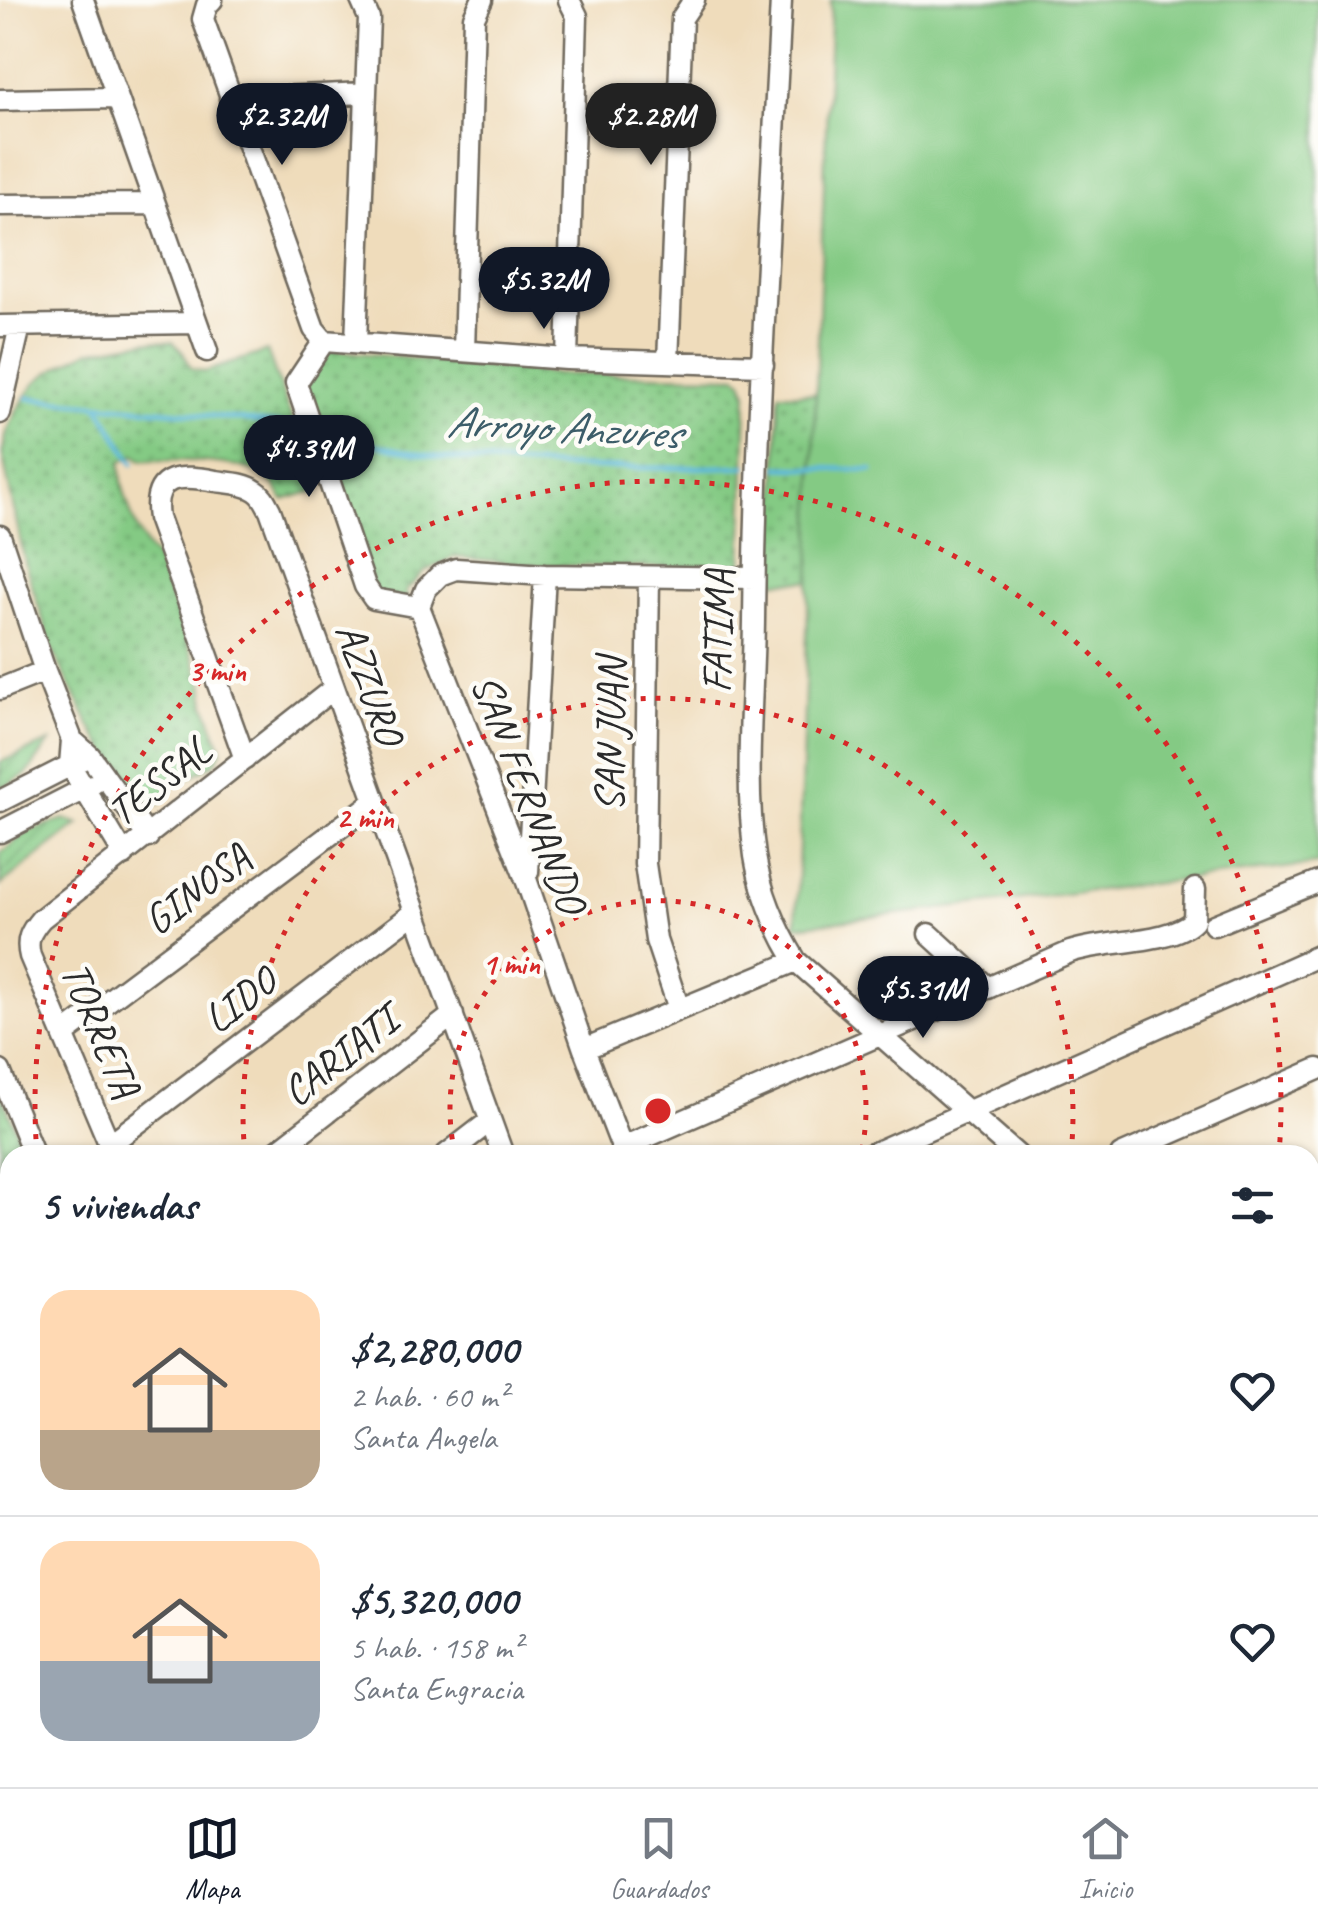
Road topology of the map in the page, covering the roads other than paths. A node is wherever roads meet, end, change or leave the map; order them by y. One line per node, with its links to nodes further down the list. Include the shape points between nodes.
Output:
1 (83, 0): 9 (street)
2 (212, 0): 10 (street, via 204,19)
3 (361, 0): 8 (street, via 369,18)
4 (482, 0): 19 (street, via 474,17)
5 (569, 0): 20 (street, via 578,16)
6 (694, 0): 21 (street, via 682,18)
7 (782, 0): 22 (street, FATIMA)
8 (365, 93): 10 (street); 17 (street)
9 (118, 98): 11 (street); 12 (street)
10 (230, 99): 16 (street)
11 (0, 100)
12 (154, 204): 13 (street); 14 (street)
13 (0, 205)
14 (197, 323): 15 (street); 18 (street)
15 (10, 326): 23 (street)
16 (324, 341): 17 (street); 28 (street, via 296,382 365,586 374,599)
17 (356, 342): 19 (street)
18 (207, 350)
19 (464, 351): 20 (street)
20 (567, 360): 21 (street)
21 (668, 362): 22 (street)
22 (763, 365): 27 (street, FATIMA)
23 (0, 413)
24 (0, 536): 29 (street)
25 (545, 575): 26 (street); 28 (street, via 456,569 426,588); 41 (street)
26 (648, 577): 27 (street); 51 (street, SAN JUAN, via 644,864 656,940)
27 (754, 578): 49 (street, FATIMA, via 756,857 766,900)
28 (419, 607): 41 (street, SAN FERNANDO)
29 (45, 671): 31 (street); 33 (street)
30 (333, 689): 32 (street, TESSAL); 32 (street, AZZURO, via 264,499 244,486 184,475 170,480 160,490 158,518); 37 (street, AZZURO)
31 (0, 690)
32 (245, 759): 39 (street, TESSAL)
33 (80, 760): 34 (street); 35 (street); 36 (street)
34 (105, 778): 35 (street); 39 (street)
35 (84, 790): 38 (street); 40 (street)
36 (0, 801)
37 (374, 802): 44 (street, AZZURO); 53 (street, GINOSA)
38 (2, 824)
39 (148, 837): 40 (street, TESSAL)
40 (124, 855): 46 (street, TESSAL)
41 (528, 882): 55 (street, SAN FERNANDO)
42 (1318, 882): 45 (street)
43 (1195, 890): 50 (street, via 1194,920 1177,932 1082,948)
44 (414, 912): 52 (street, AZZURO); 62 (street, LIDO)
45 (1214, 925)
46 (30, 930): 53 (street, TORRETA, via 30,956)
47 (929, 934): 50 (street)
48 (1318, 956): 58 (street)
49 (796, 961): 51 (street); 54 (street, FATIMA)
50 (988, 988): 54 (street)
51 (680, 1010): 55 (street)
52 (452, 1015): 59 (street, AZZURO); 63 (street, CARIATI)
53 (64, 1034): 61 (street, TORRETA)
54 (880, 1037): 58 (street, FATIMA); 67 (street)
55 (584, 1049): 66 (street, SAN FERNANDO)
56 (1318, 1069): 70 (street)
57 (0, 1071): 60 (street)
58 (971, 1112): 68 (street); 69 (street, FATIMA)
59 (490, 1121): 64 (street); 65 (street, AZZURO)
60 (30, 1145)
61 (110, 1145)
62 (118, 1145)
63 (285, 1145)
64 (459, 1145)
65 (499, 1145)
66 (620, 1145)
67 (639, 1145)
68 (893, 1145)
69 (1006, 1145)
70 (1144, 1145)

